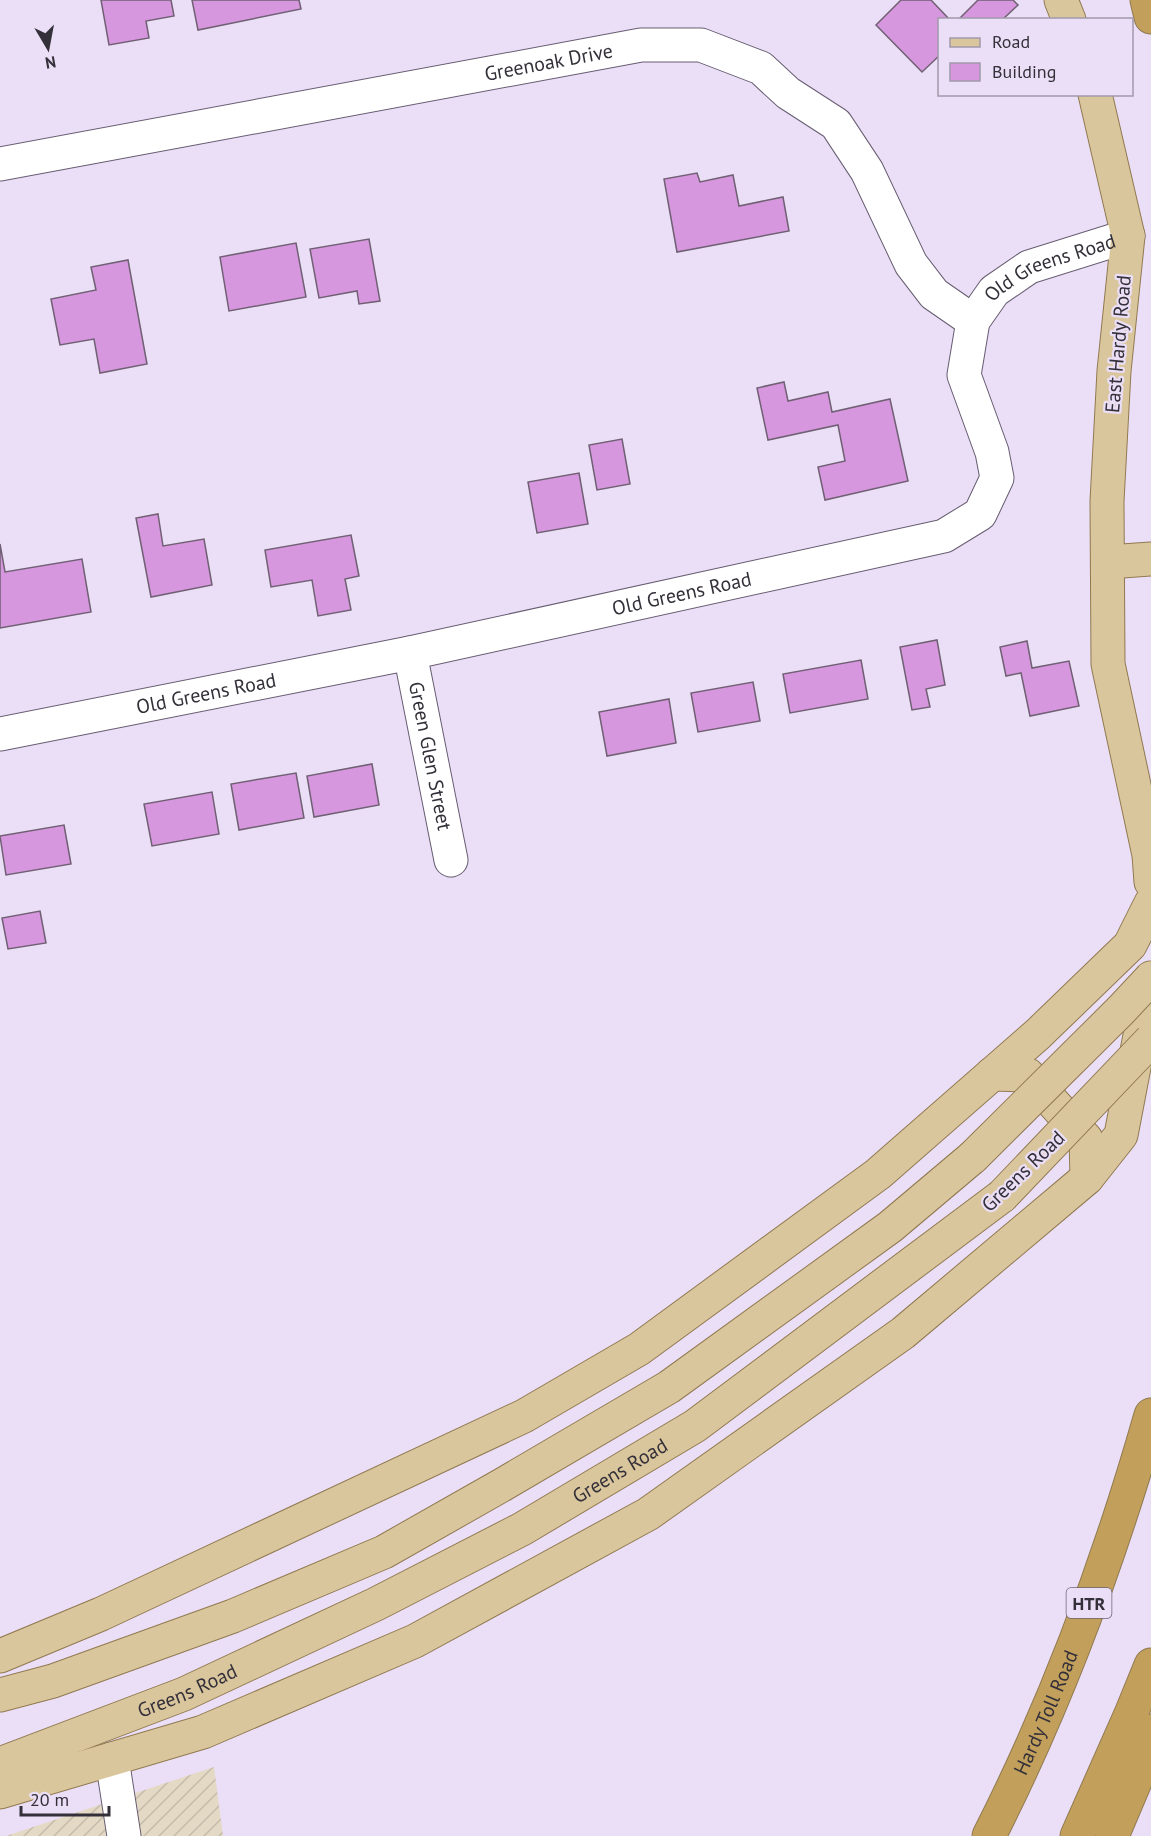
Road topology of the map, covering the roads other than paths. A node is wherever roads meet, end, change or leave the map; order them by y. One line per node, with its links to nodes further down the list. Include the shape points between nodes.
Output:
1 (1060, 0): 4 (main road)
2 (1146, 0): 3 (highway)
3 (1151, 17)
4 (1068, 18)
5 (1095, 96): 7 (main road, East Hardy Road)
6 (0, 164): 8 (street, Greenoak Drive, via 641,45 701,45 761,68 788,93 836,124 867,171 911,264 934,294)
7 (1128, 236): 8 (street, Old Greens Road, via 1029,267 994,291); 10 (main road, East Hardy Road, via 1114,371)
8 (973, 321): 11 (street, Old Greens Road, via 964,375 992,452 997,478 980,514 944,536)
9 (1151, 559): 10 (main road)
10 (1108, 562): 14 (main road, East Hardy Road, via 1108,664 1149,855)
11 (410, 653): 12 (street, Old Greens Road); 13 (street, Green Glen Street)
12 (0, 734)
13 (451, 860)
14 (1151, 882)
15 (1151, 903): 18 (main road, via 1130,945)
16 (1151, 978): 19 (main road, via 1121,1135); 23 (main road, bridge, via 973,1157 890,1227 669,1387 384,1552 222,1620 53,1682)
17 (1151, 1040): 26 (main road, Greens Road, bridge, via 1002,1196 695,1426 522,1529 376,1604 184,1694)
18 (992, 1074): 19 (main road, via 1028,1075 1086,1139); 21 (main road, via 878,1174 639,1349 514,1421 123,1604)
19 (1087, 1178): 25 (main road, via 903,1333 648,1514 415,1641 203,1732)
20 (1151, 1415): 27 (highway, Hardy Toll Road / HTR, via 1076,1637)
21 (0, 1656)
22 (1151, 1665): 32 (highway)
23 (0, 1695)
24 (1151, 1731): 33 (highway)
25 (111, 1759): 28 (main road); 29 (street)
26 (0, 1764)
27 (1014, 1786): 30 (highway); 31 (highway, Hardy Toll Road / HTR)
28 (0, 1792)
29 (124, 1836)
30 (979, 1836)
31 (989, 1836)
32 (1077, 1836)
33 (1112, 1836)

